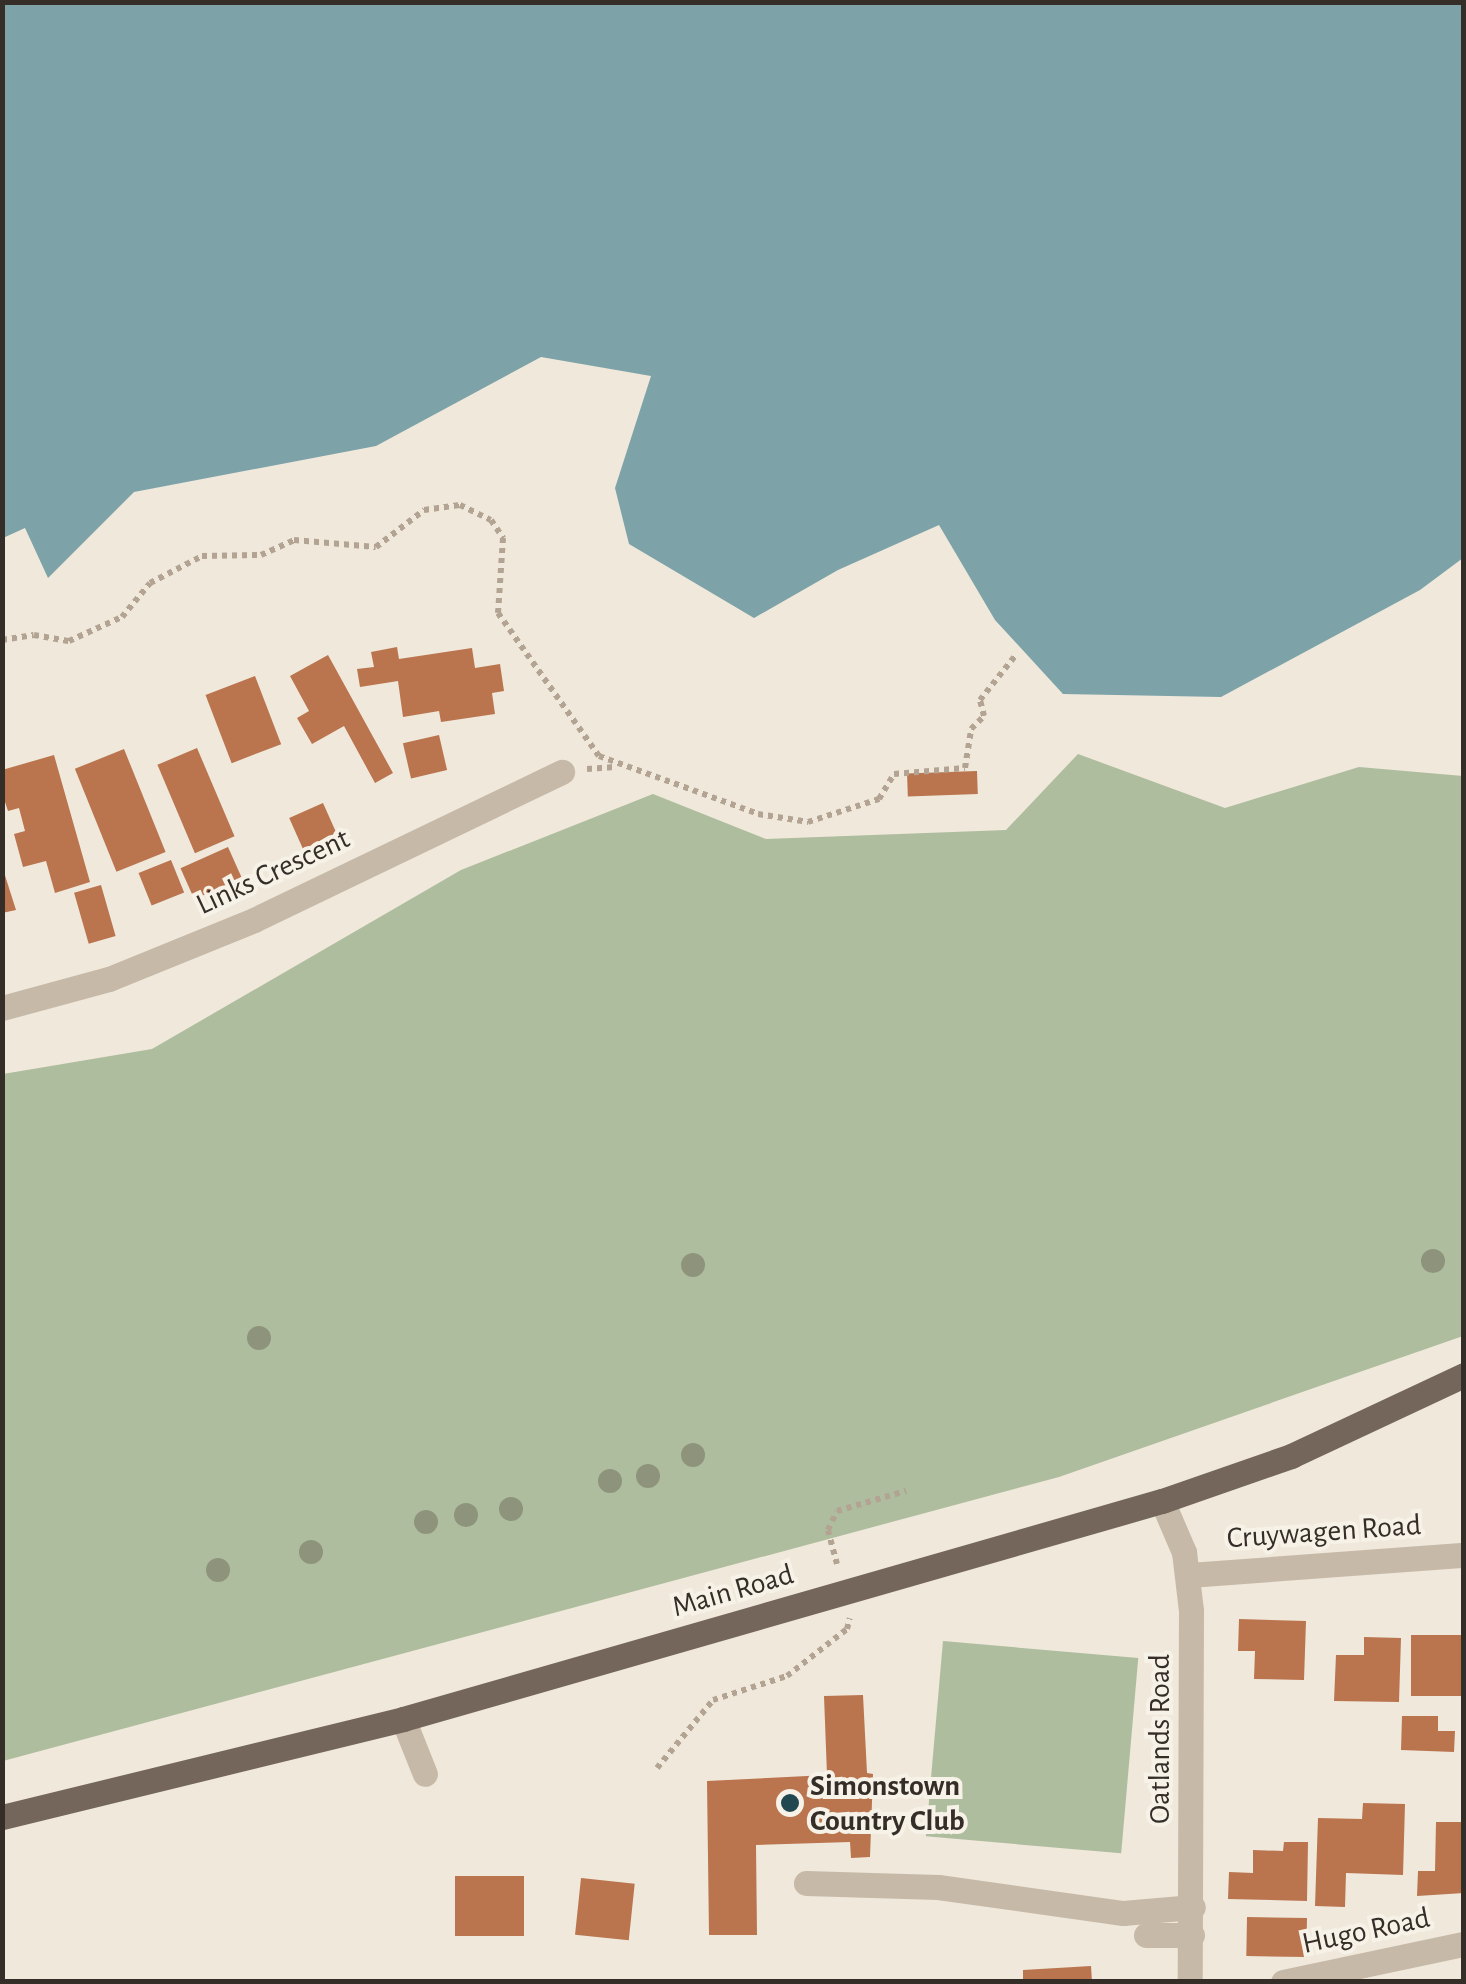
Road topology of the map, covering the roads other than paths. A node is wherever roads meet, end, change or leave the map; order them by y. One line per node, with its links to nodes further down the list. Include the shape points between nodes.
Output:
1 (562, 772): 2 (street, Links Crescent, via 254,920 108,979)
2 (2, 1008)
3 (1464, 1375): 4 (main road, Main Road, via 1275,1463)
4 (1162, 1501): 6 (street, Oatlands Road); 7 (main road, Main Road)
5 (1464, 1555): 6 (street, Cruywagen Road)
6 (1189, 1575): 11 (street, Oatlands Road)
7 (403, 1719): 8 (street); 9 (main road, Main Road)
8 (424, 1774)
9 (2, 1817)
10 (806, 1883): 11 (street, via 938,1887 1123,1913)
11 (1194, 1907): 13 (street, Oatlands Road)
12 (1146, 1934): 13 (street)
13 (1192, 1935): 15 (street, Oatlands Road)
14 (1464, 1944): 16 (street, Hugo Road)
15 (1190, 1982)
16 (1283, 1982)

